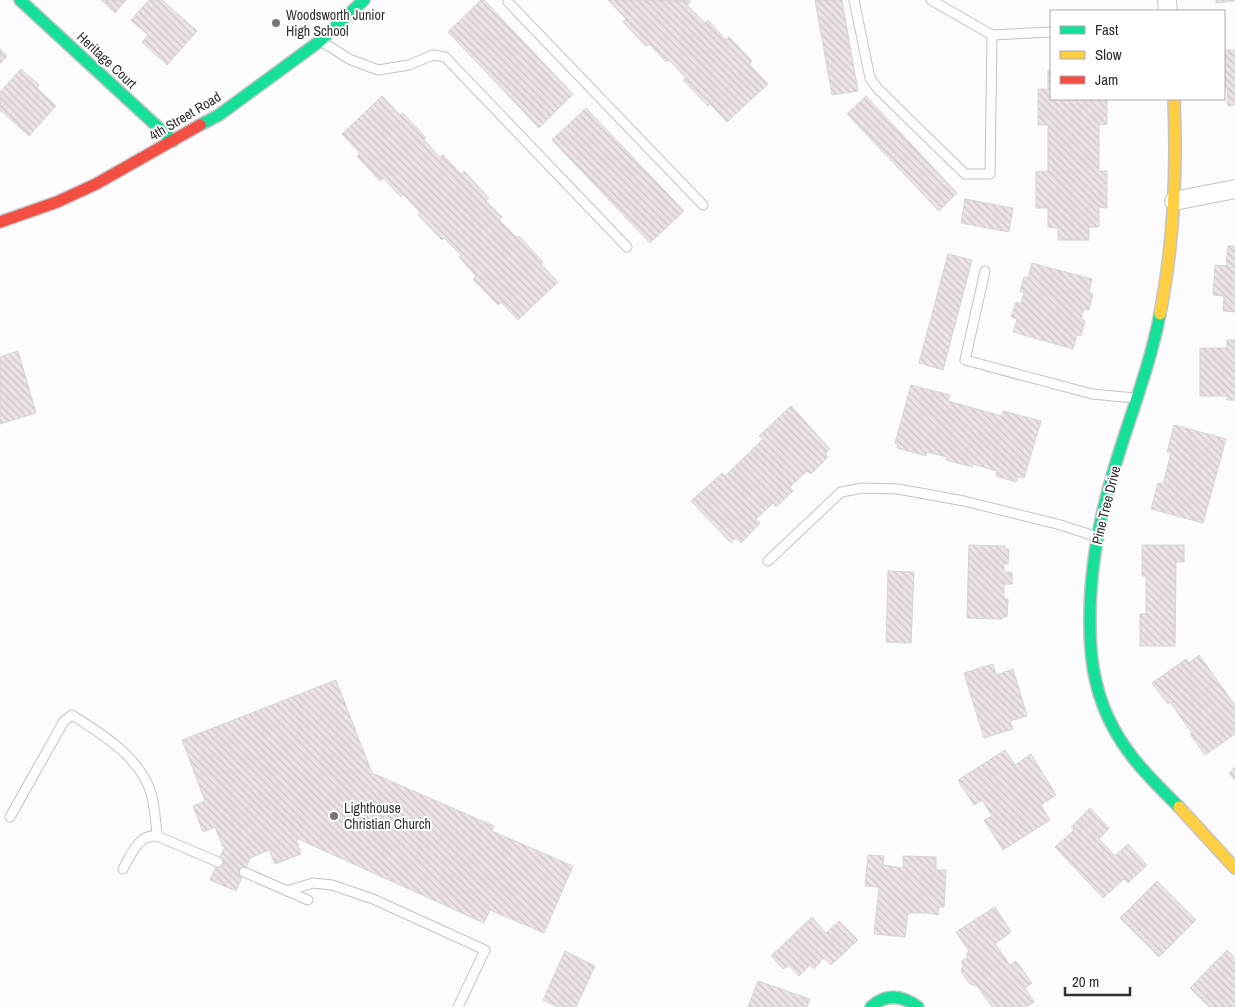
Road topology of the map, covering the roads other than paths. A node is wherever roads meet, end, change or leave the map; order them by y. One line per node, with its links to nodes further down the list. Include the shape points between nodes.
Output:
1 (20, 0): 10 (street, Heritage Court)
2 (364, 0): 8 (street, 4th Street Road)
3 (508, 0): 13 (lane)
4 (854, 0): 7 (lane, via 870,78 965,174 990,174)
5 (931, 0): 7 (lane)
6 (1050, 32): 7 (lane)
7 (992, 35)
8 (320, 41): 10 (street, 4th Street Road, via 219,115); 15 (lane, via 349,59 378,70 409,65 433,56 445,57)
9 (1174, 100): 12 (street, Pine Tree Drive)
10 (173, 141): 14 (street, 4th Street Road, via 96,184)
11 (1235, 189): 12 (street)
12 (1174, 201): 17 (street, Pine Tree Drive, via 1162,301)
13 (702, 205)
14 (0, 222)
15 (627, 247)
16 (985, 271): 17 (lane, via 965,360 1092,394)
17 (1138, 398): 18 (street, Pine Tree Drive, via 1109,486)
18 (1098, 537): 19 (lane, via 964,501 898,489 863,488 842,492); 23 (street, Pine Tree Drive, via 1091,582 1090,638 1096,682 1106,714 1118,738 1138,764)
19 (768, 561)
20 (10, 817): 21 (lane, via 64,721 72,715 107,739 138,768 151,794)
21 (157, 836): 22 (lane); 24 (lane, via 146,837 139,842)
22 (218, 862)
23 (1235, 868)
24 (123, 869)
25 (244, 872): 26 (lane)
26 (287, 891): 27 (lane); 28 (lane, via 313,883 332,885 373,899 485,950)
27 (308, 900)
28 (458, 1007)
29 (871, 1007): 30 (street, via 886,997 898,996)
30 (918, 1007)

